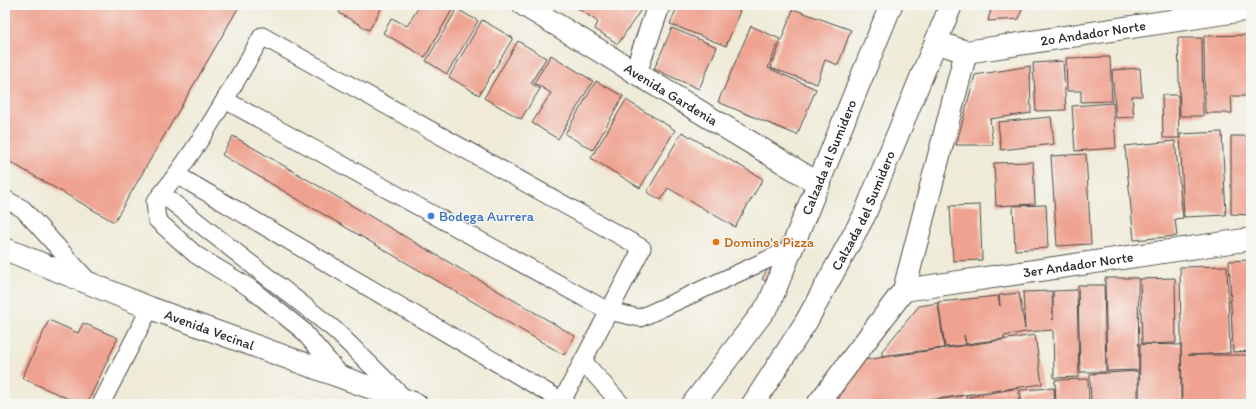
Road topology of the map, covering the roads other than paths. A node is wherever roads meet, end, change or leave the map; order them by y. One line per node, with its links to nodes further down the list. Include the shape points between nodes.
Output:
1 (524, 5): 8 (street, Avenida Gardenia)
2 (659, 5): 8 (street)
3 (891, 5): 11 (street, Calzada al Sumidero)
4 (951, 5): 6 (street, Calzada del Sumidero)
5 (1251, 8): 7 (street, 2o Andador Norte)
6 (936, 42): 7 (street, 2o Andador Norte); 27 (street, Calzada del Sumidero, via 864,216 806,322)
7 (966, 52): 18 (street)
8 (636, 71): 11 (street, Avenida Gardenia)
9 (225, 100): 10 (lane); 20 (lane); 20 (lane, via 262,36 642,248)
10 (177, 175): 12 (lane); 21 (lane, via 562,401)
11 (818, 184): 15 (street, Calzada al Sumidero)
12 (162, 194): 22 (lane, via 155,202 157,220 196,255 250,288 302,330); 23 (lane, via 334,330)
13 (5, 199): 17 (lane, via 23,209)
14 (1251, 239): 18 (street, 3er Andador Norte)
15 (793, 248): 20 (lane, via 640,318); 26 (street, Calzada al Sumidero, via 769,304)
16 (5, 249): 17 (street, Avenida Vecinal)
17 (90, 282): 19 (street, Avenida Vecinal)
18 (904, 290): 28 (street)
19 (150, 308): 22 (street, Avenida Vecinal); 24 (lane)
20 (608, 311): 21 (lane)
21 (583, 361): 25 (lane)
22 (344, 379): 23 (street, Avenida Vecinal)
23 (410, 401)
24 (101, 404)
25 (621, 404)
26 (693, 404)
27 (753, 404)
28 (818, 404)

